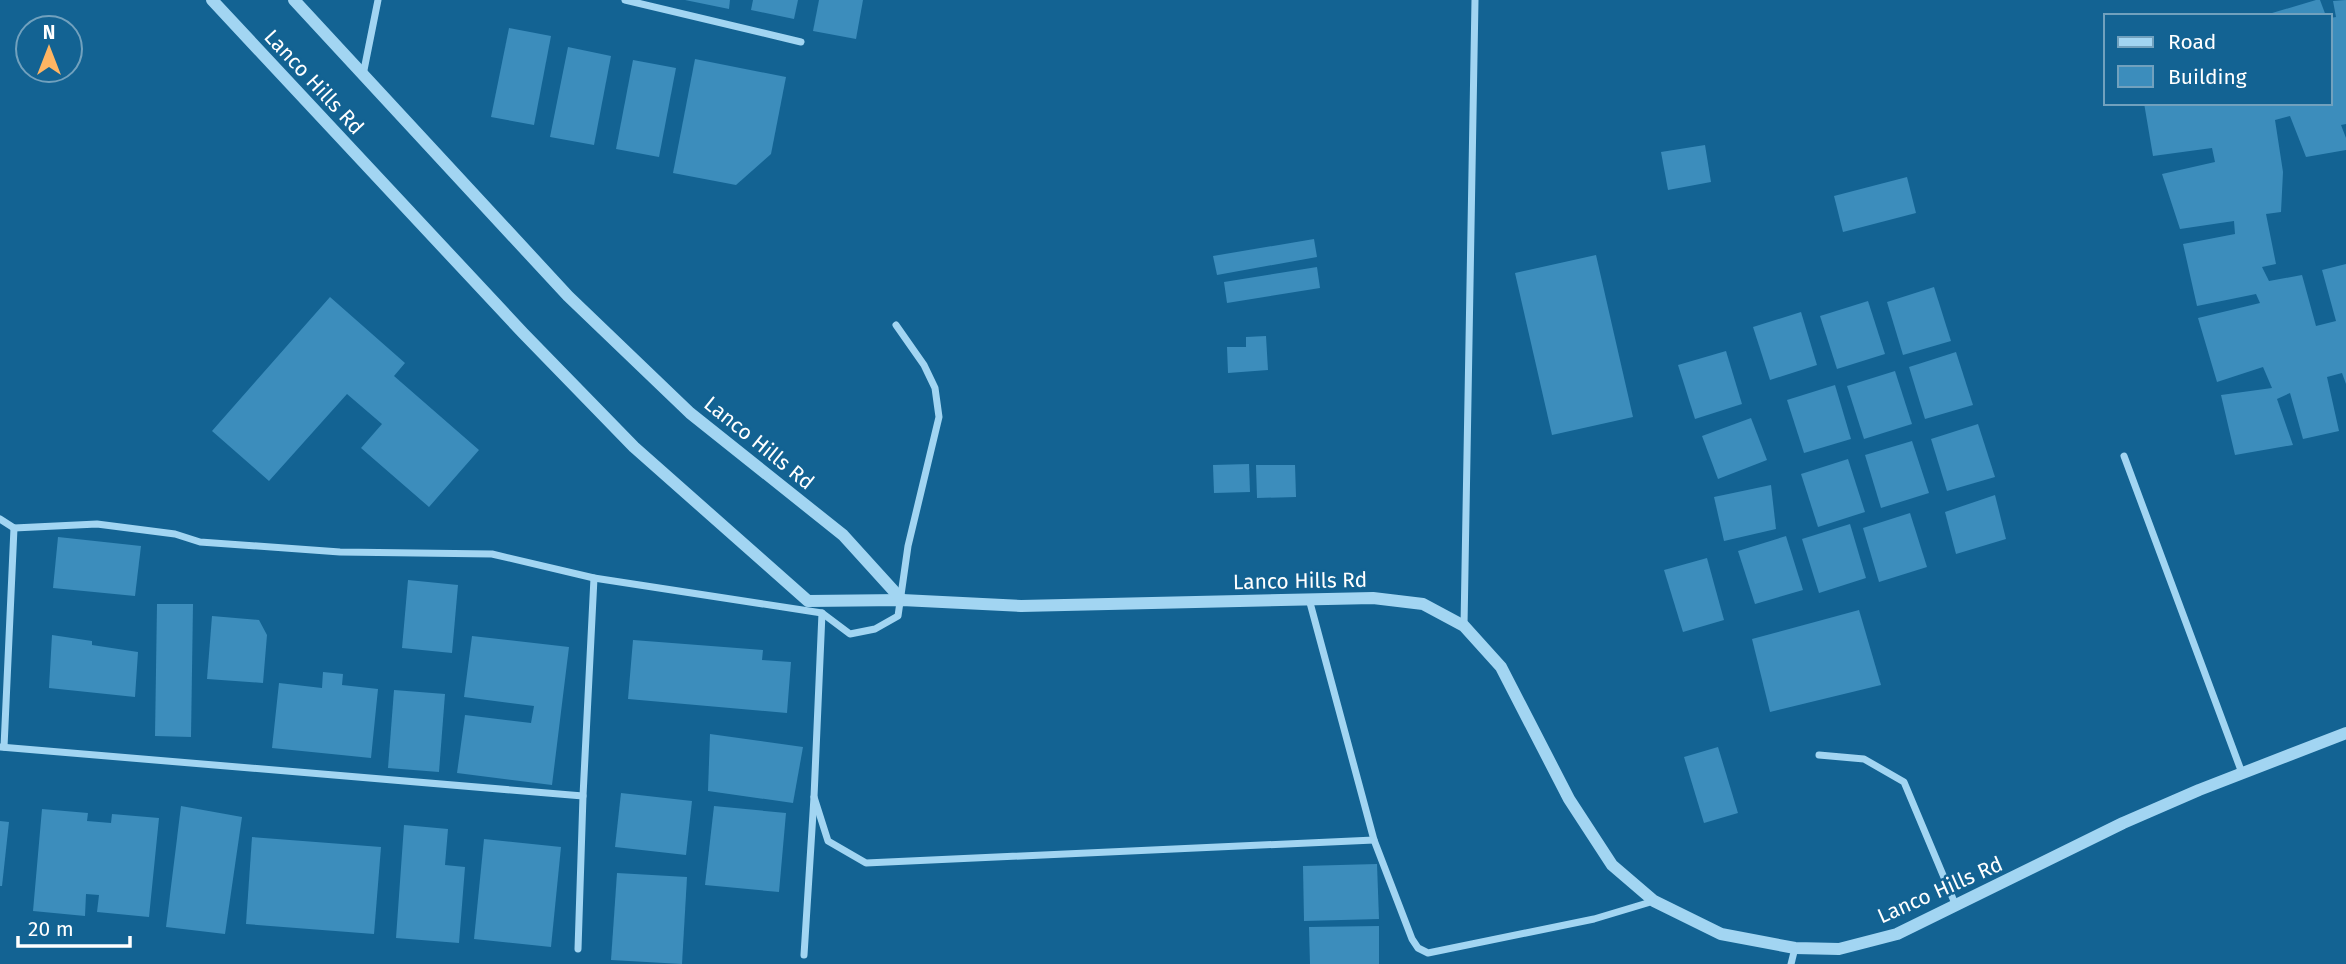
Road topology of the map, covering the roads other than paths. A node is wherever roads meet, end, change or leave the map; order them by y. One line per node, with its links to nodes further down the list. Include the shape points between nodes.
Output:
1 (212, 0): 14 (street, Lanco Hills Rd, via 634,447 808,601)
2 (294, 0): 7 (street, Lanco Hills Rd)
3 (378, 0): 7 (street)
4 (625, 0): 6 (street)
5 (1475, 0): 16 (street)
6 (801, 42)
7 (362, 76): 14 (street, Lanco Hills Rd, via 568,296 690,413 843,535)
8 (895, 325): 14 (street, via 924,365 935,388 939,417 908,546)
9 (2124, 456): 20 (street)
10 (0, 519): 11 (street)
11 (14, 528): 12 (street, via 97,524 175,534 200,542 340,552 492,554); 18 (street)
12 (594, 578): 15 (street); 21 (street)
13 (1309, 599): 14 (street, Lanco Hills Rd, via 1021,606); 16 (street, Lanco Hills Rd, via 1373,598 1423,604); 23 (street)
14 (902, 600): 15 (street, via 898,616 875,629 850,634)
15 (822, 613): 22 (street)
16 (1464, 626): 24 (street, Lanco Hills Rd, via 1501,667 1569,799 1612,865)
17 (2346, 733): 20 (street, Lanco Hills Rd)
18 (2, 747): 21 (street)
19 (1819, 755): 25 (street, via 1864,759 1905,782)
20 (2242, 773): 25 (street, Lanco Hills Rd, via 2123,823)
21 (583, 796): 26 (street)
22 (814, 797): 23 (street, via 828,841 866,863); 28 (street)
23 (1374, 840): 24 (street, via 1412,939 1428,953 1568,925)
24 (1654, 901): 27 (street, Lanco Hills Rd, via 1721,934)
25 (1956, 906): 27 (street, Lanco Hills Rd, via 1897,934 1839,948)
26 (578, 948)
27 (1795, 948): 29 (street)
28 (804, 956)
29 (1791, 964)

